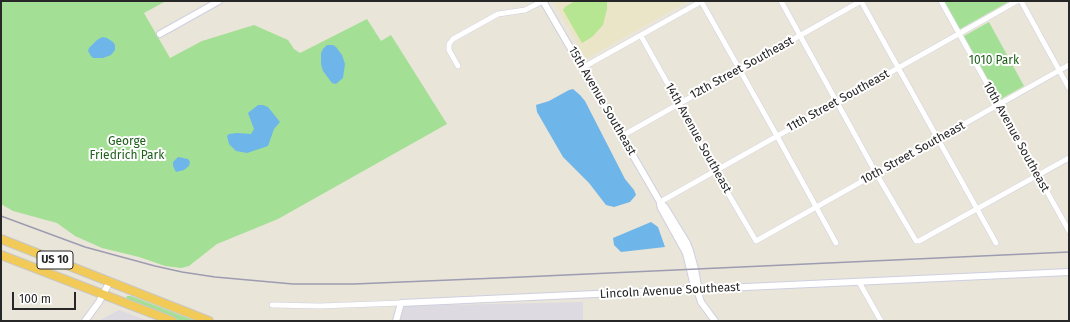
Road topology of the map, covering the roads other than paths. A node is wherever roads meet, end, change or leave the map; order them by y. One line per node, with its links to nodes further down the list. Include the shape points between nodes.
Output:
1 (219, 1): 9 (street)
2 (543, 1): 15 (street, via 524,10 498,14 453,39 449,44 449,50); 16 (street, 15th Avenue Southeast)
3 (701, 1): 13 (street); 18 (street)
4 (781, 1): 12 (street)
5 (861, 1): 12 (street, 12th Street Southeast); 17 (street)
6 (941, 1): 11 (street, 10th Avenue Southeast)
7 (1017, 1): 11 (street, 11th Street Southeast)
8 (1021, 1): 19 (street)
9 (212, 3): 10 (street)
10 (160, 34)
11 (959, 34): 17 (street, 11th Street Southeast); 23 (street, 10th Avenue Southeast)
12 (800, 35): 18 (street, 12th Street Southeast); 21 (street)
13 (641, 36): 16 (street); 22 (street, 14th Avenue Southeast)
14 (1069, 65): 19 (street, 10th Street Southeast)
15 (458, 66)
16 (582, 68): 24 (street, 15th Avenue Southeast)
17 (898, 68): 21 (street, 11th Street Southeast); 26 (street)
18 (740, 69): 22 (street, 12th Street Southeast); 25 (street)
19 (1059, 70): 20 (street); 23 (street, 10th Street Southeast)
20 (1069, 88)
21 (838, 102): 25 (street, 11th Street Southeast); 29 (street)
22 (679, 104): 24 (street, 12th Street Southeast); 28 (street, 14th Avenue Southeast)
23 (998, 105): 26 (street, 10th Street Southeast); 30 (street, 10th Avenue Southeast)
24 (622, 136): 31 (street, 15th Avenue Southeast)
25 (777, 136): 28 (street, 11th Street Southeast); 32 (street)
26 (938, 139): 29 (street, 10th Street Southeast); 33 (street)
27 (1069, 158): 30 (street)
28 (715, 171): 31 (street, 11th Street Southeast); 36 (street, 14th Avenue Southeast)
29 (876, 173): 32 (street, 10th Street Southeast); 33 (street, via 916,241)
30 (1038, 175): 33 (street); 34 (street, 10th Avenue Southeast)
31 (660, 202): 43 (street, 15th Avenue Southeast, via 686,253)
32 (816, 207): 36 (street, 10th Street Southeast); 38 (street)
33 (976, 209): 37 (street)
34 (1069, 231)
35 (1, 239): 41 (highway, US 10)
36 (756, 241)
37 (996, 242)
38 (836, 243)
39 (2, 255): 44 (highway, US 10)
40 (1069, 272): 42 (street, Lincoln Avenue Southeast)
41 (110, 281): 44 (street); 49 (highway, US 10)
42 (859, 282): 43 (street, Lincoln Avenue Southeast); 52 (street)
43 (697, 289): 45 (street, Lincoln Avenue Southeast); 51 (street, 15th Avenue Southeast, via 701,302)
44 (104, 294): 47 (street); 48 (highway, US 10)
45 (401, 303): 46 (street, Lincoln Avenue Southeast); 50 (street)
46 (272, 305)
47 (85, 321)
48 (172, 321)
49 (209, 321)
50 (396, 321)
51 (715, 321)
52 (881, 321)

